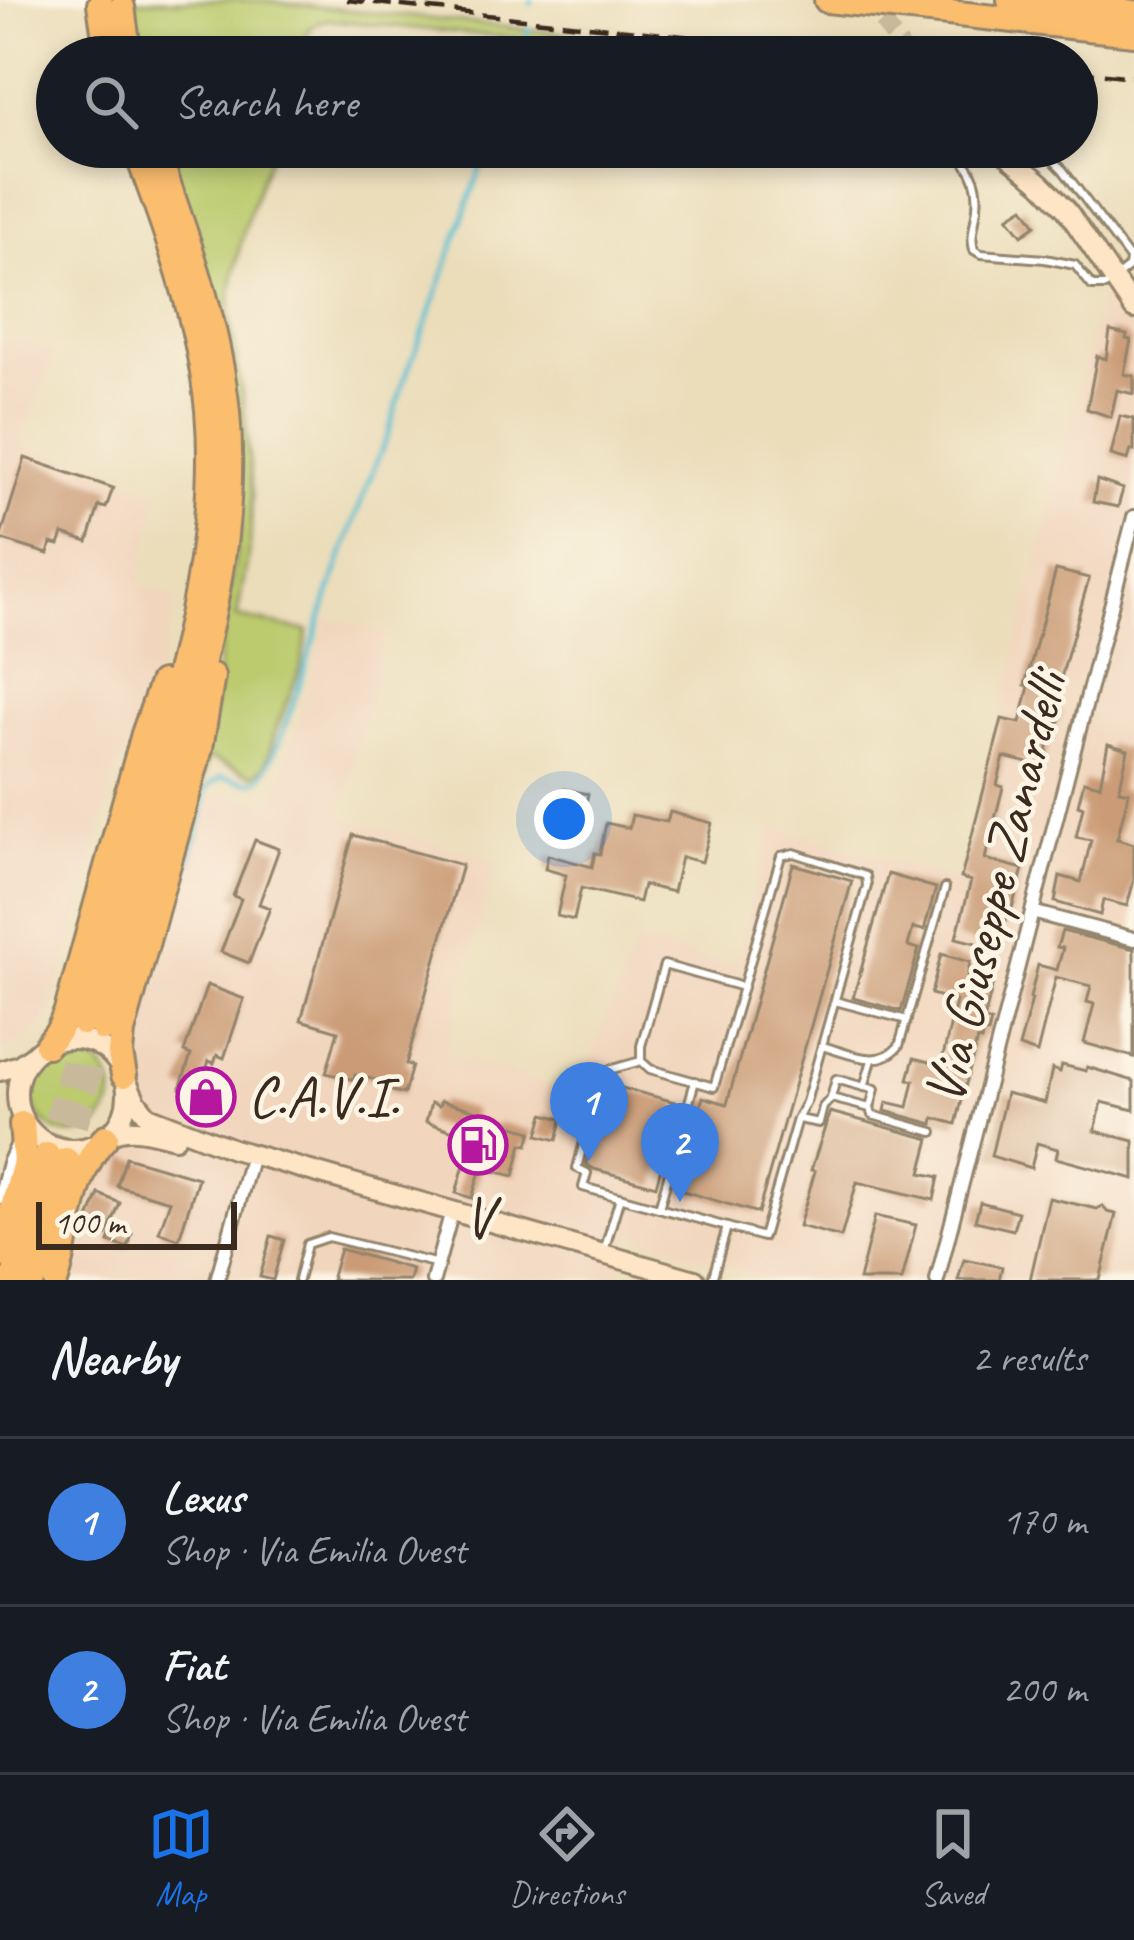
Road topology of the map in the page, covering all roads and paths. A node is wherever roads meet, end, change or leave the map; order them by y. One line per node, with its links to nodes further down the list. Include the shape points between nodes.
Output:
1 (827, 0): 4 (highway)
2 (1010, 0): 3 (highway)
3 (1134, 13)
4 (1134, 33)
5 (109, 36): 6 (highway, via 111,6)
6 (122, 36)
7 (142, 168): 14 (highway, via 192,322)
8 (162, 168): 15 (highway, via 214,332)
9 (969, 168): 12 (lane, via 979,200 974,250 1076,266 1095,288)
10 (1023, 168): 12 (main road, via 1066,209)
11 (1061, 168): 12 (lane, via 1129,256)
12 (1114, 281): 13 (main road)
13 (1134, 310)
14 (210, 452): 15 (highway, via 208,525 191,622 93,1026 207,643); 24 (highway, via 180,633 67,1011)
15 (230, 484): 28 (highway, via 233,546 207,714 123,1025)
16 (1134, 518): 18 (street, Via Giuseppe Zanardelli)
17 (945, 888): 22 (lane)
18 (1032, 912): 19 (street); 55 (street, Via Giuseppe Zanardelli)
19 (1134, 938)
20 (743, 987): 21 (lane, via 778,861 794,853 868,880); 26 (lane, via 664,965); 29 (lane, via 714,1087)
21 (835, 1000): 22 (lane); 23 (lane)
22 (907, 1021): 25 (lane, via 892,1055)
23 (822, 1046): 25 (lane); 35 (lane)
24 (40, 1050): 27 (main road); 28 (main road, via 71,1039 96,1044); 34 (main road, via 19,1078)
25 (872, 1060): 30 (lane)
26 (641, 1061): 29 (lane); 40 (lane, via 604,1073 576,1164 586,1173 583,1187)
27 (0, 1071)
28 (124, 1076): 37 (main road, via 125,1109); 38 (main road, via 152,1118)
29 (694, 1081): 41 (lane)
30 (864, 1087): 32 (lane, via 836,1079); 33 (lane, via 875,1089)
31 (0, 1090): 34 (main road)
32 (831, 1098): 33 (lane); 35 (lane, via 819,1123)
33 (870, 1108): 36 (lane)
34 (21, 1118): 37 (main road, via 57,1146 82,1148); 39 (street); 45 (highway, via 26,1156)
35 (797, 1119): 43 (lane, via 763,1237)
36 (933, 1132)
37 (106, 1137): 38 (main road, via 132,1129); 50 (highway, via 82,1173)
38 (242, 1152): 42 (main road); 47 (street, via 241,1195)
39 (0, 1197)
40 (620, 1197): 41 (lane); 44 (lane)
41 (659, 1208): 43 (lane)
42 (452, 1211): 44 (main road); 46 (street)
43 (727, 1227): 54 (lane)
44 (603, 1254): 53 (main road)
45 (0, 1255)
46 (437, 1264): 51 (lane, via 328,1238 307,1244); 52 (street)
47 (216, 1277)
48 (13, 1280): 49 (highway, via 56,1158)
49 (33, 1280)
50 (56, 1280)
51 (298, 1280)
52 (433, 1280)
53 (694, 1280)
54 (712, 1280)
55 (938, 1280)

